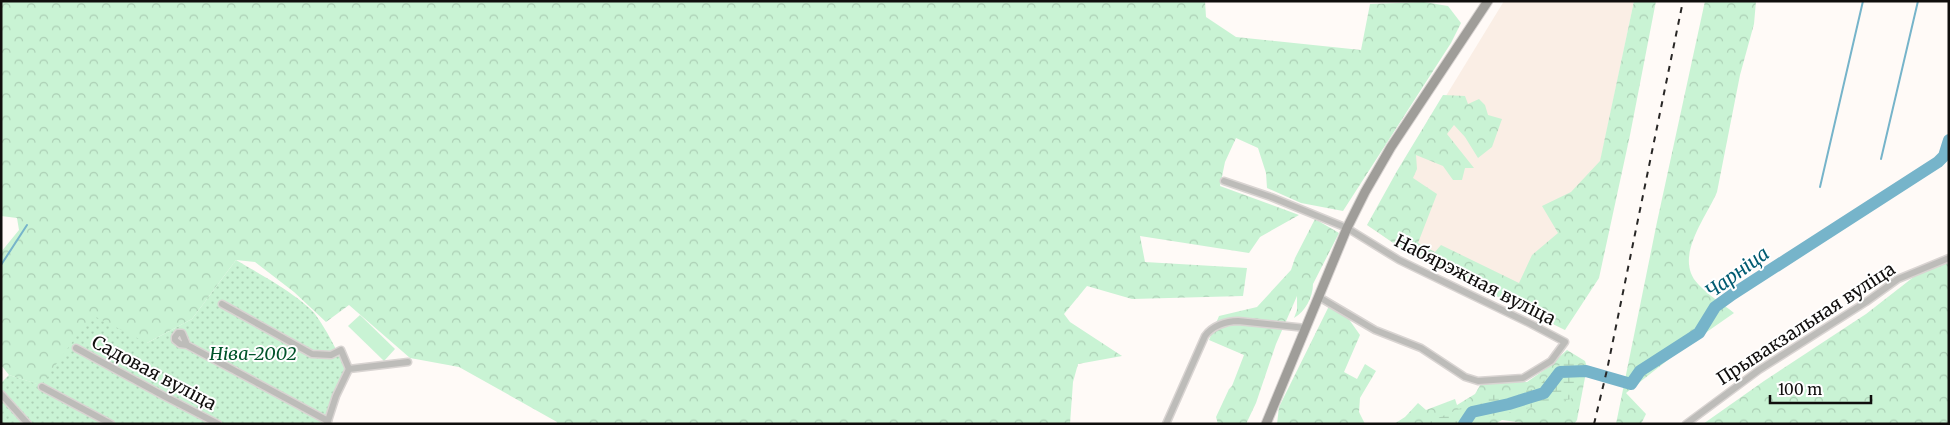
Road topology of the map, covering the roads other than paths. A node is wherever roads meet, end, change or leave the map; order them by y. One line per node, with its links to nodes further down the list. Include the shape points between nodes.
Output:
1 (1488, 1): 3 (street, via 1391,147)
2 (1224, 181): 3 (street, Набярэжная вуліца)
3 (1347, 228): 5 (street); 5 (street, Набярэжная вуліца, via 1399,260 1565,342 1550,361 1523,378 1478,381 1465,377 1421,348 1375,330)
4 (1949, 258): 20 (street, Прывакзальная вуліца, via 1898,279 1759,370)
5 (1319, 298): 7 (street)
6 (222, 304): 11 (street, via 312,354 331,355 341,350)
7 (1306, 328): 18 (street, via 1238,320 1223,323 1208,332); 19 (street)
8 (187, 345): 14 (street)
9 (76, 348): 17 (street, Садовая вуліца)
10 (408, 362): 11 (street)
11 (349, 369): 14 (street)
12 (42, 387): 16 (street)
13 (1, 394): 15 (street)
14 (327, 422)
15 (28, 424)
16 (111, 424)
17 (218, 424)
18 (1166, 424)
19 (1266, 424)
20 (1686, 424)

